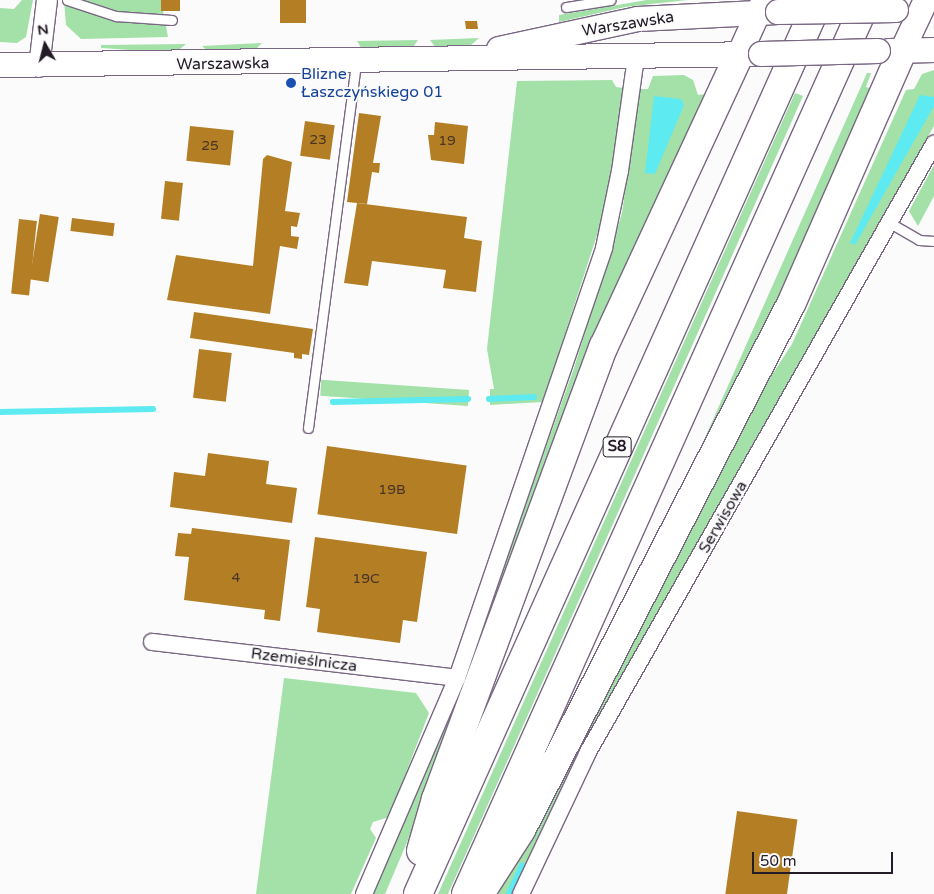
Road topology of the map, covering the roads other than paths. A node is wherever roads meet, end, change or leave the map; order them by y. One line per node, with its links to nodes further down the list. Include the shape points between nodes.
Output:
1 (47, 0): 17 (street)
2 (68, 0): 9 (lane, via 116,16)
3 (610, 0): 7 (lane)
4 (819, 0): 26 (highway, S8)
5 (867, 0): 27 (highway)
6 (927, 6): 8 (main road, Warszawska, bridge, via 896,10); 11 (main road)
7 (566, 7)
8 (767, 8): 12 (main road); 14 (main road, Warszawska, via 638,19)
9 (172, 20)
10 (934, 50): 11 (main road, Warszawska)
11 (890, 51): 12 (main road, Warszawska, bridge); 28 (highway, via 792,302 526,821)
12 (750, 54): 13 (main road, Warszawska); 25 (highway, via 604,346 436,799)
13 (636, 57): 14 (main road, Warszawska); 23 (street, via 620,172 604,248)
14 (446, 61): 15 (main road, Warszawska)
15 (356, 62): 17 (main road, Warszawska); 21 (lane)
16 (0, 64): 17 (main road, Warszawska)
17 (39, 67)
18 (934, 144): 19 (street, Serwisowa)
19 (890, 222): 20 (lane, via 919,240); 29 (street, Serwisowa, via 588,752)
20 (934, 241)
21 (308, 428)
22 (152, 642): 23 (street, Rzemieślnicza)
23 (457, 678): 24 (street)
24 (364, 894)
25 (410, 894)
26 (418, 894)
27 (466, 894)
28 (480, 894)
29 (521, 894)

